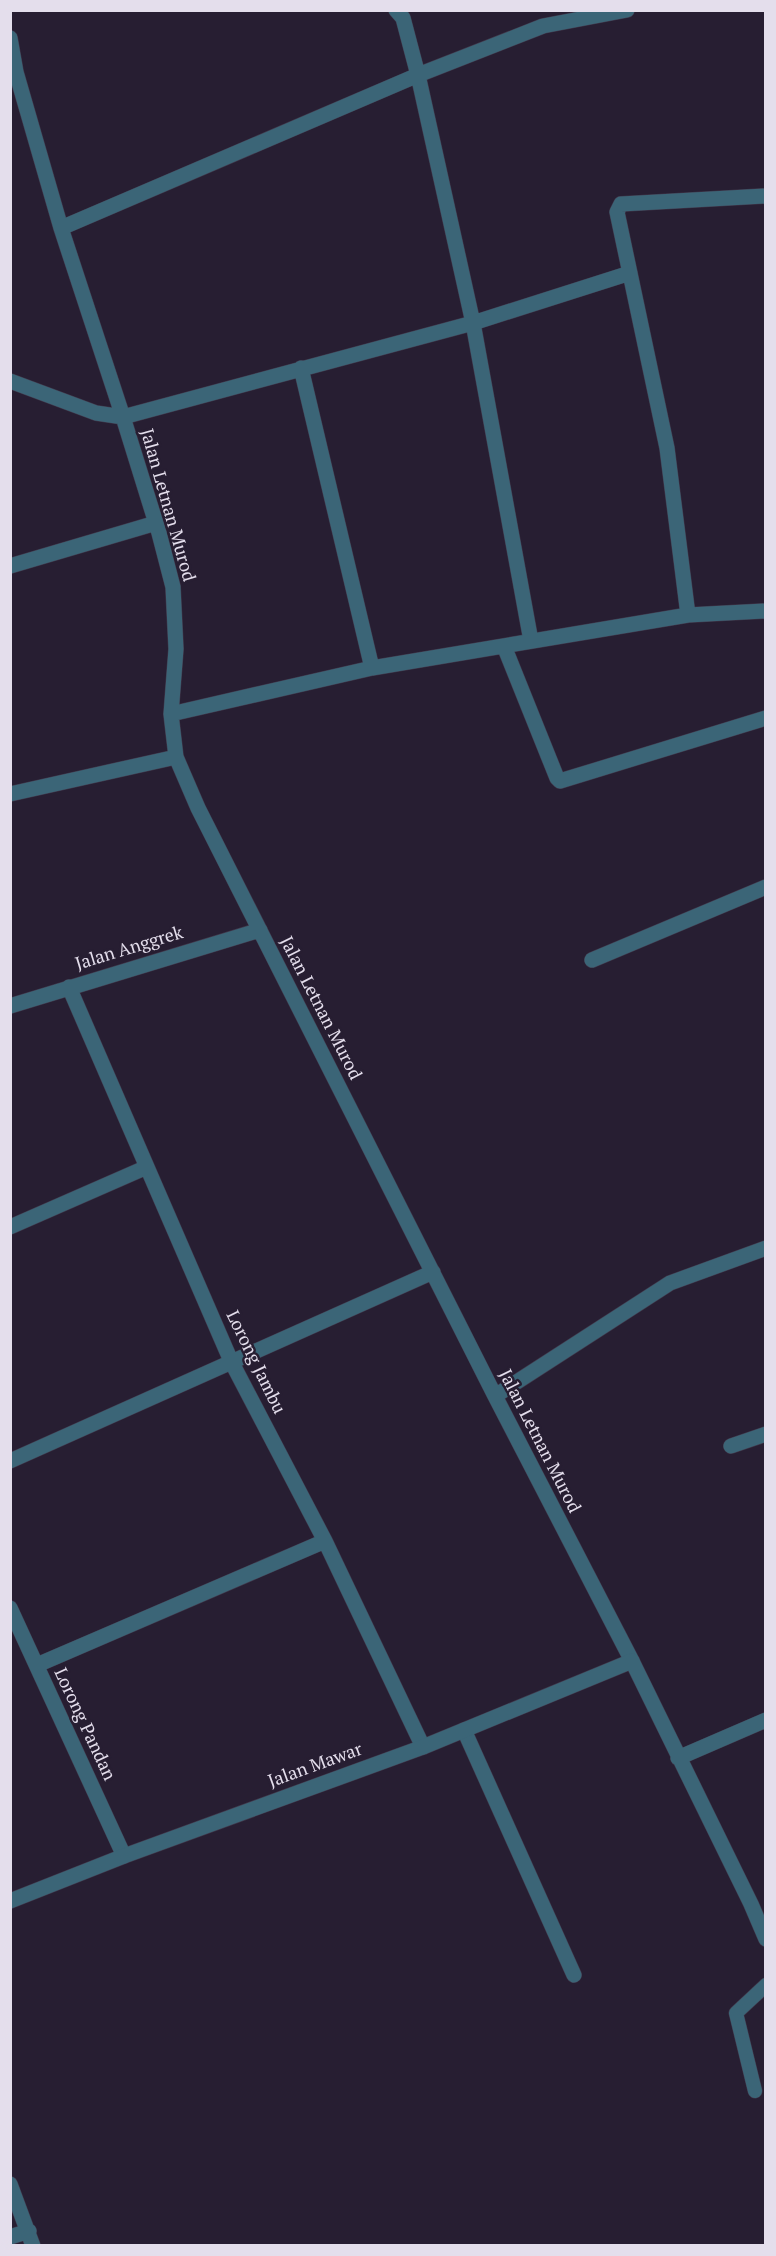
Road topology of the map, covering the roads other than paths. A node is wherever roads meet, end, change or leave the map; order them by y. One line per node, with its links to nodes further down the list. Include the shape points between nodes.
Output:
1 (396, 10): 4 (street, via 403,18)
2 (627, 10): 4 (street, via 543,26)
3 (10, 38): 6 (street, Jalan Letnan Murod, via 16,72)
4 (418, 75): 6 (street); 8 (street)
5 (765, 196): 7 (street, via 621,204 617,212)
6 (61, 228): 11 (street, Jalan Letnan Murod)
7 (630, 273): 8 (street); 15 (street, via 667,448)
8 (473, 323): 9 (street); 16 (street)
9 (302, 368): 11 (street); 18 (street)
10 (10, 381): 11 (street, via 96,413)
11 (123, 417): 12 (street, Jalan Letnan Murod)
12 (156, 523): 13 (street); 19 (street, Jalan Letnan Murod, via 173,587 176,649)
13 (10, 566)
14 (765, 611): 15 (street)
15 (688, 615): 16 (street)
16 (531, 641): 17 (street)
17 (504, 646): 18 (street); 20 (street, via 560,780)
18 (372, 668): 19 (street)
19 (171, 714): 21 (street, Jalan Letnan Murod)
20 (765, 718)
21 (176, 757): 22 (street); 24 (street, Jalan Letnan Murod)
22 (10, 794)
23 (765, 887): 25 (street)
24 (260, 930): 26 (street, Jalan Anggrek); 31 (street, Jalan Letnan Murod)
25 (592, 960)
26 (69, 987): 27 (street, Jalan Anggrek); 28 (street, Lorong Jambu)
27 (10, 1006)
28 (147, 1167): 29 (street); 32 (street, Lorong Jambu)
29 (10, 1227)
30 (765, 1248): 33 (street, via 670,1283)
31 (433, 1272): 32 (street); 33 (street, Jalan Letnan Murod)
32 (231, 1361): 36 (street); 37 (street, Lorong Jambu)
33 (495, 1396): 39 (street, Jalan Letnan Murod)
34 (765, 1434): 35 (street)
35 (731, 1446)
36 (10, 1461)
37 (325, 1541): 40 (street); 43 (street, Lorong Jambu)
38 (10, 1608): 40 (street, Lorong Pandan)
39 (632, 1662): 42 (street, Jalan Mawar); 44 (street, Jalan Letnan Murod)
40 (37, 1665): 45 (street, Lorong Pandan)
41 (765, 1720): 44 (street)
42 (464, 1730): 43 (street, Jalan Mawar); 48 (street)
43 (423, 1747): 45 (street, Jalan Mawar)
44 (678, 1758): 47 (street, Jalan Letnan Murod)
45 (124, 1856): 46 (street, Jalan Mawar)
46 (10, 1901)
47 (765, 1939)
48 (574, 1975)
49 (765, 1985): 50 (lane, via 736,2013)
50 (755, 2091)
51 (10, 2184): 53 (street)
52 (10, 2237): 53 (street)
53 (31, 2238)

